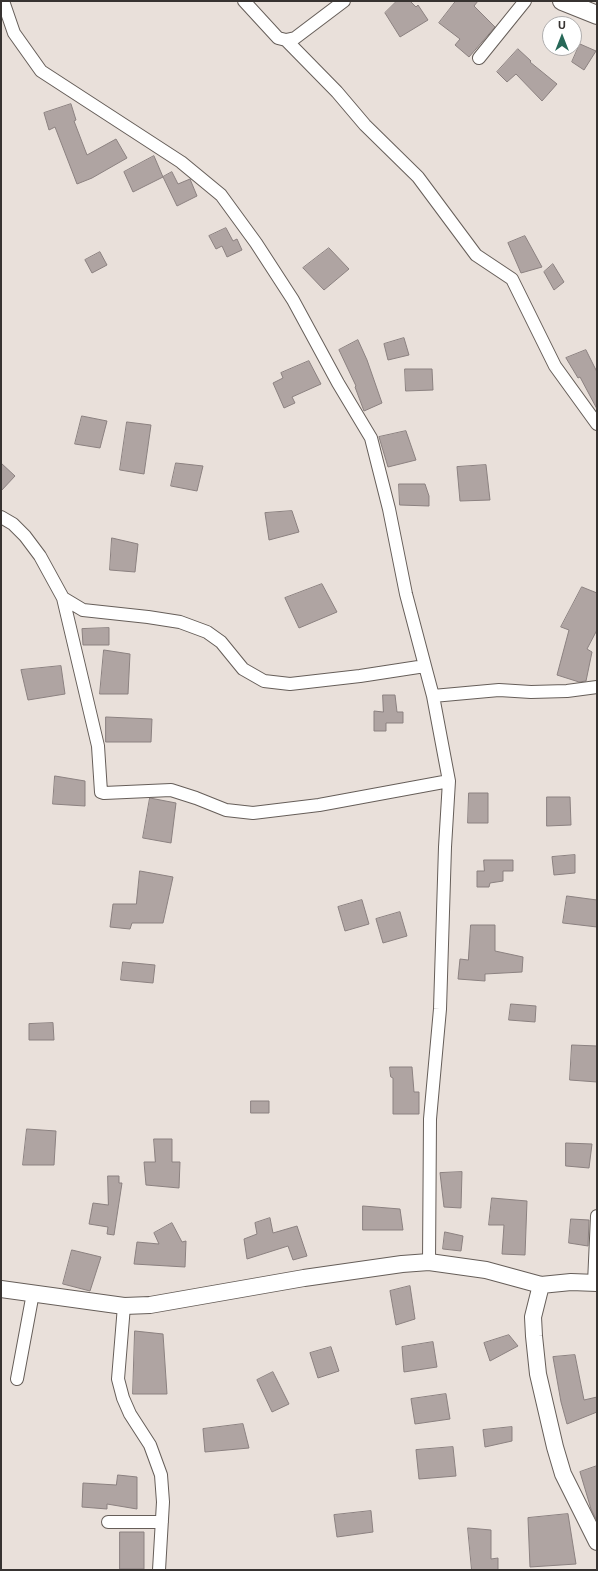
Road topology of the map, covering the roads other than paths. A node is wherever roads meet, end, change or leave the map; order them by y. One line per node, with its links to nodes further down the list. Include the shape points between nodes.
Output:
1 (3, 1): 12 (street, via 14,33 41,71 181,162 221,195 293,300 370,438)
2 (244, 1): 7 (street, via 278,38)
3 (344, 1): 7 (street, via 295,38)
4 (525, 1): 8 (street)
5 (562, 1): 6 (main road)
6 (597, 15)
7 (286, 40): 9 (street, via 365,125 418,177 476,255 512,279 555,366)
8 (479, 58)
9 (597, 424)
10 (1, 517): 11 (street, via 25,536 40,556)
11 (63, 598): 12 (street, via 83,610 173,621 207,632 221,642 243,669 264,681 290,684); 15 (street, via 98,746 101,792 171,790 226,810 253,813 319,805)
12 (425, 666): 14 (street)
13 (597, 687): 14 (street, via 571,691 499,690)
14 (433, 696): 15 (street)
15 (449, 781): 17 (street, via 444,847 440,1009 430,1118)
16 (597, 1216): 18 (street)
17 (429, 1262): 19 (street, via 486,1270); 22 (street, via 304,1278 150,1305)
18 (595, 1283): 19 (street)
19 (541, 1285): 26 (street, via 533,1317 538,1374 554,1447 563,1474)
20 (1, 1289): 21 (street)
21 (33, 1293): 22 (street); 23 (street)
22 (124, 1306): 25 (street, via 118,1379 130,1414 150,1445 161,1475)
23 (17, 1378)
24 (108, 1522): 25 (street)
25 (162, 1522): 27 (street)
26 (597, 1542)
27 (159, 1570)

